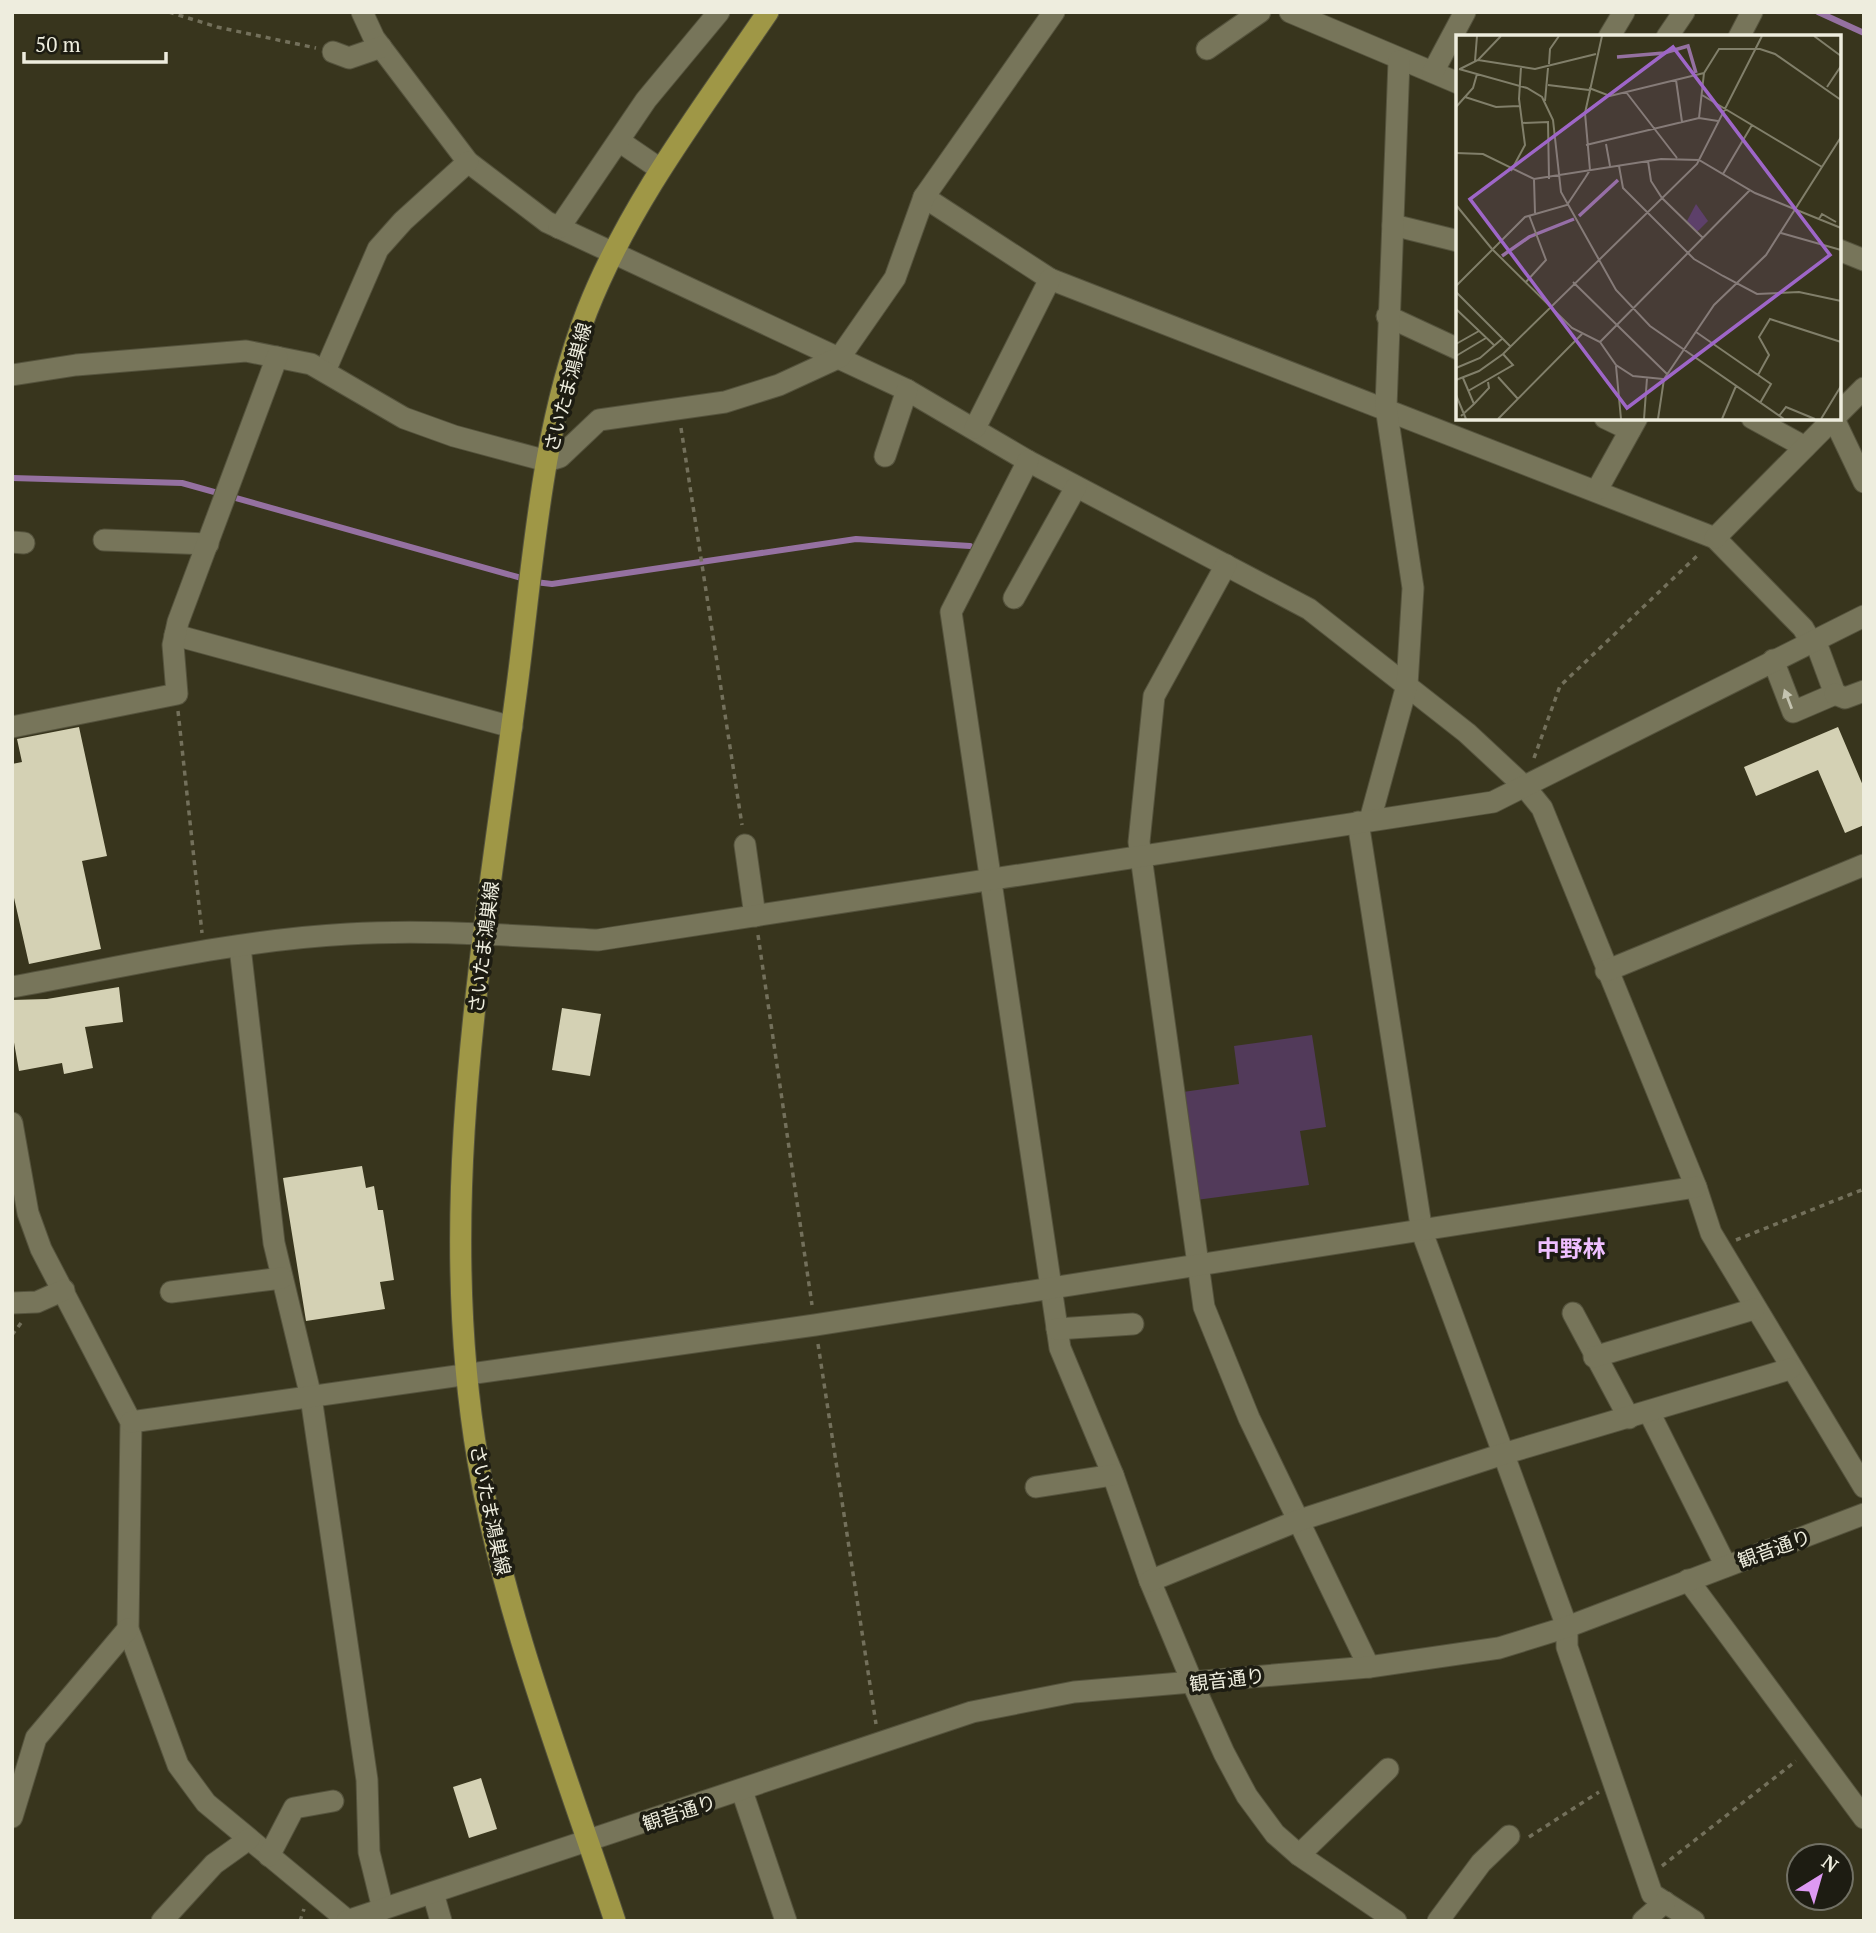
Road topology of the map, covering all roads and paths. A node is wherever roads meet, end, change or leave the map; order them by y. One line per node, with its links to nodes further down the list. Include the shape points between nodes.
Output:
1 (169, 12): 17 (path)
2 (719, 12): 21 (street, via 646,100)
3 (768, 12): 23 (main road, さいたま鴻巣線)
4 (1054, 12): 24 (street)
5 (1259, 12): 16 (street)
6 (1290, 12): 18 (street)
7 (1465, 12): 19 (street)
8 (1624, 12): 12 (street)
9 (1684, 12): 13 (street)
10 (1752, 12): 14 (street)
11 (366, 13): 15 (street)
12 (1610, 35)
13 (1668, 35)
14 (1740, 35)
15 (381, 47): 17 (street, via 349,58); 22 (street)
16 (1207, 49)
17 (333, 52)
18 (1399, 61): 19 (street); 25 (street)
19 (1433, 72): 20 (street)
20 (1456, 82)
21 (619, 141): 23 (street); 26 (street)
22 (468, 162): 26 (street); 36 (street, via 378,249)
23 (660, 169): 29 (main road, さいたま鴻巣線)
24 (924, 197): 31 (street); 35 (street, via 895,278)
25 (1393, 225): 27 (street); 32 (street)
26 (559, 228): 29 (street)
27 (1456, 240)
28 (1841, 251): 30 (street)
29 (611, 254): 35 (street); 51 (main road, さいたま鴻巣線, via 570,363)
30 (1864, 260)
31 (1050, 279): 40 (street); 48 (street)
32 (1387, 316): 33 (street); 40 (street)
33 (1456, 348)
34 (277, 356): 36 (street); 37 (street, via 246,351); 58 (street)
35 (840, 357): 39 (street); 41 (street, via 725,402)
36 (325, 371): 51 (street, via 404,418)
37 (12, 375)
38 (1864, 388): 42 (street)
39 (907, 390): 48 (street); 50 (street)
40 (1386, 407): 55 (street); 65 (street, via 1413,587)
41 (677, 408): 51 (street, via 599,420 560,457); 73 (path)
42 (1841, 411)
43 (1615, 420): 47 (street)
44 (1756, 420): 49 (street)
45 (1832, 420): 49 (street)
46 (1835, 420): 53 (street)
47 (1634, 424): 55 (street)
48 (975, 428): 52 (street)
49 (1805, 447): 56 (street)
50 (885, 456)
51 (547, 461): 70 (main road, さいたま鴻巣線)
52 (1028, 461): 54 (street); 76 (street, via 951,612)
53 (1864, 482)
54 (1076, 487): 59 (street); 60 (street)
55 (1597, 491): 56 (street)
56 (1715, 538): 63 (street); 71 (path, via 1560,686 1532,764)
57 (104, 540): 58 (street)
58 (208, 544): 62 (street)
59 (1226, 565): 65 (street, via 1309,609); 74 (street, via 1154,696)
60 (1014, 598)
61 (1864, 615): 63 (street)
62 (175, 635): 67 (street); 70 (street)
63 (1813, 641): 64 (street); 68 (street)
64 (1773, 660): 68 (street, one-way to 64, via 1793,712); 71 (street)
65 (1406, 685): 71 (street); 72 (street)
66 (1864, 691): 68 (street, via 1845,698)
67 (177, 694): 69 (street); 80 (path)
68 (1835, 694)
69 (12, 727)
70 (512, 727): 78 (main road, さいたま鴻巣線)
71 (1532, 783): 72 (street, via 1493,802); 81 (street)
72 (1364, 821): 74 (street); 86 (street)
73 (745, 845): 77 (street)
74 (1141, 856): 76 (street); 88 (street)
75 (1864, 865): 81 (street)
76 (990, 879): 77 (street); 90 (street)
77 (755, 916): 78 (street, via 598,940)
78 (484, 934): 79 (street, via 348,933); 100 (main road, さいたま鴻巣線, via 460,1185)
79 (240, 947): 80 (street); 89 (street, via 274,1243)
80 (204, 953): 82 (street)
81 (1606, 971): 84 (street)
82 (12, 987)
83 (12, 1123): 91 (street, via 27,1213)
84 (1696, 1187): 86 (street); 87 (street)
85 (1864, 1189): 87 (path)
86 (1422, 1231): 88 (street); 104 (street)
87 (1719, 1247): 94 (street)
88 (1200, 1264): 90 (street); 109 (street, via 1204,1307)
89 (282, 1278): 92 (street); 101 (street)
90 (1049, 1288): 97 (street); 100 (street)
91 (64, 1290): 93 (street, via 37,1302); 103 (street)
92 (171, 1292)
93 (12, 1303)
94 (1754, 1309): 98 (street); 99 (street)
95 (1573, 1313): 98 (street)
96 (1133, 1324): 97 (street)
97 (1056, 1329): 105 (street)
98 (1594, 1357): 102 (street)
99 (1790, 1369): 102 (street); 107 (street)
100 (468, 1375): 101 (street); 125 (main road, さいたま鴻巣線, via 496,1549)
101 (311, 1397): 103 (street); 132 (street, via 367,1780 369,1852)
102 (1639, 1415): 104 (street); 110 (street)
103 (131, 1422): 114 (street)
104 (1503, 1454): 109 (street); 113 (street)
105 (1113, 1475): 106 (street); 112 (street)
106 (1036, 1487)
107 (1864, 1487)
108 (1864, 1514): 110 (street, 観音通り)
109 (1297, 1521): 112 (street); 115 (street)
110 (1726, 1566): 111 (street, 観音通り)
111 (1688, 1580): 113 (street, 観音通り); 117 (street)
112 (1150, 1581): 116 (street)
113 (1567, 1627): 115 (street, 観音通り, via 1499,1648); 128 (street, via 1567,1647)
114 (128, 1629): 121 (street, via 36,1738); 124 (street, via 178,1765 205,1803)
115 (1368, 1667): 116 (street, 観音通り)
116 (1193, 1684): 119 (street, 観音通り, via 1074,1692 972,1712); 126 (street, via 1247,1796 1275,1834)
117 (1812, 1748): 122 (street); 128 (path)
118 (1388, 1769): 126 (street)
119 (742, 1791): 125 (street, 観音通り); 138 (street)
120 (333, 1801): 127 (street, via 294,1808)
121 (12, 1817)
122 (1864, 1818)
123 (1509, 1836): 140 (street, via 1481,1863)
124 (249, 1839): 127 (street); 133 (street, via 214,1864)
125 (589, 1842): 129 (street, 観音通り); 137 (main road, さいたま鴻巣線)
126 (1299, 1855): 139 (street)
127 (269, 1856): 135 (street)
128 (1646, 1878): 130 (street, via 1652,1894)
129 (433, 1894): 132 (street, 観音通り); 136 (street)
130 (1665, 1902): 141 (street); 142 (street)
131 (306, 1904): 134 (path)
132 (383, 1909): 135 (street, 観音通り)
133 (162, 1921)
134 (300, 1921)
135 (347, 1921)
136 (441, 1921)
137 (615, 1921)
138 (786, 1921)
139 (1396, 1921)
140 (1438, 1921)
141 (1643, 1921)
142 (1694, 1921)

